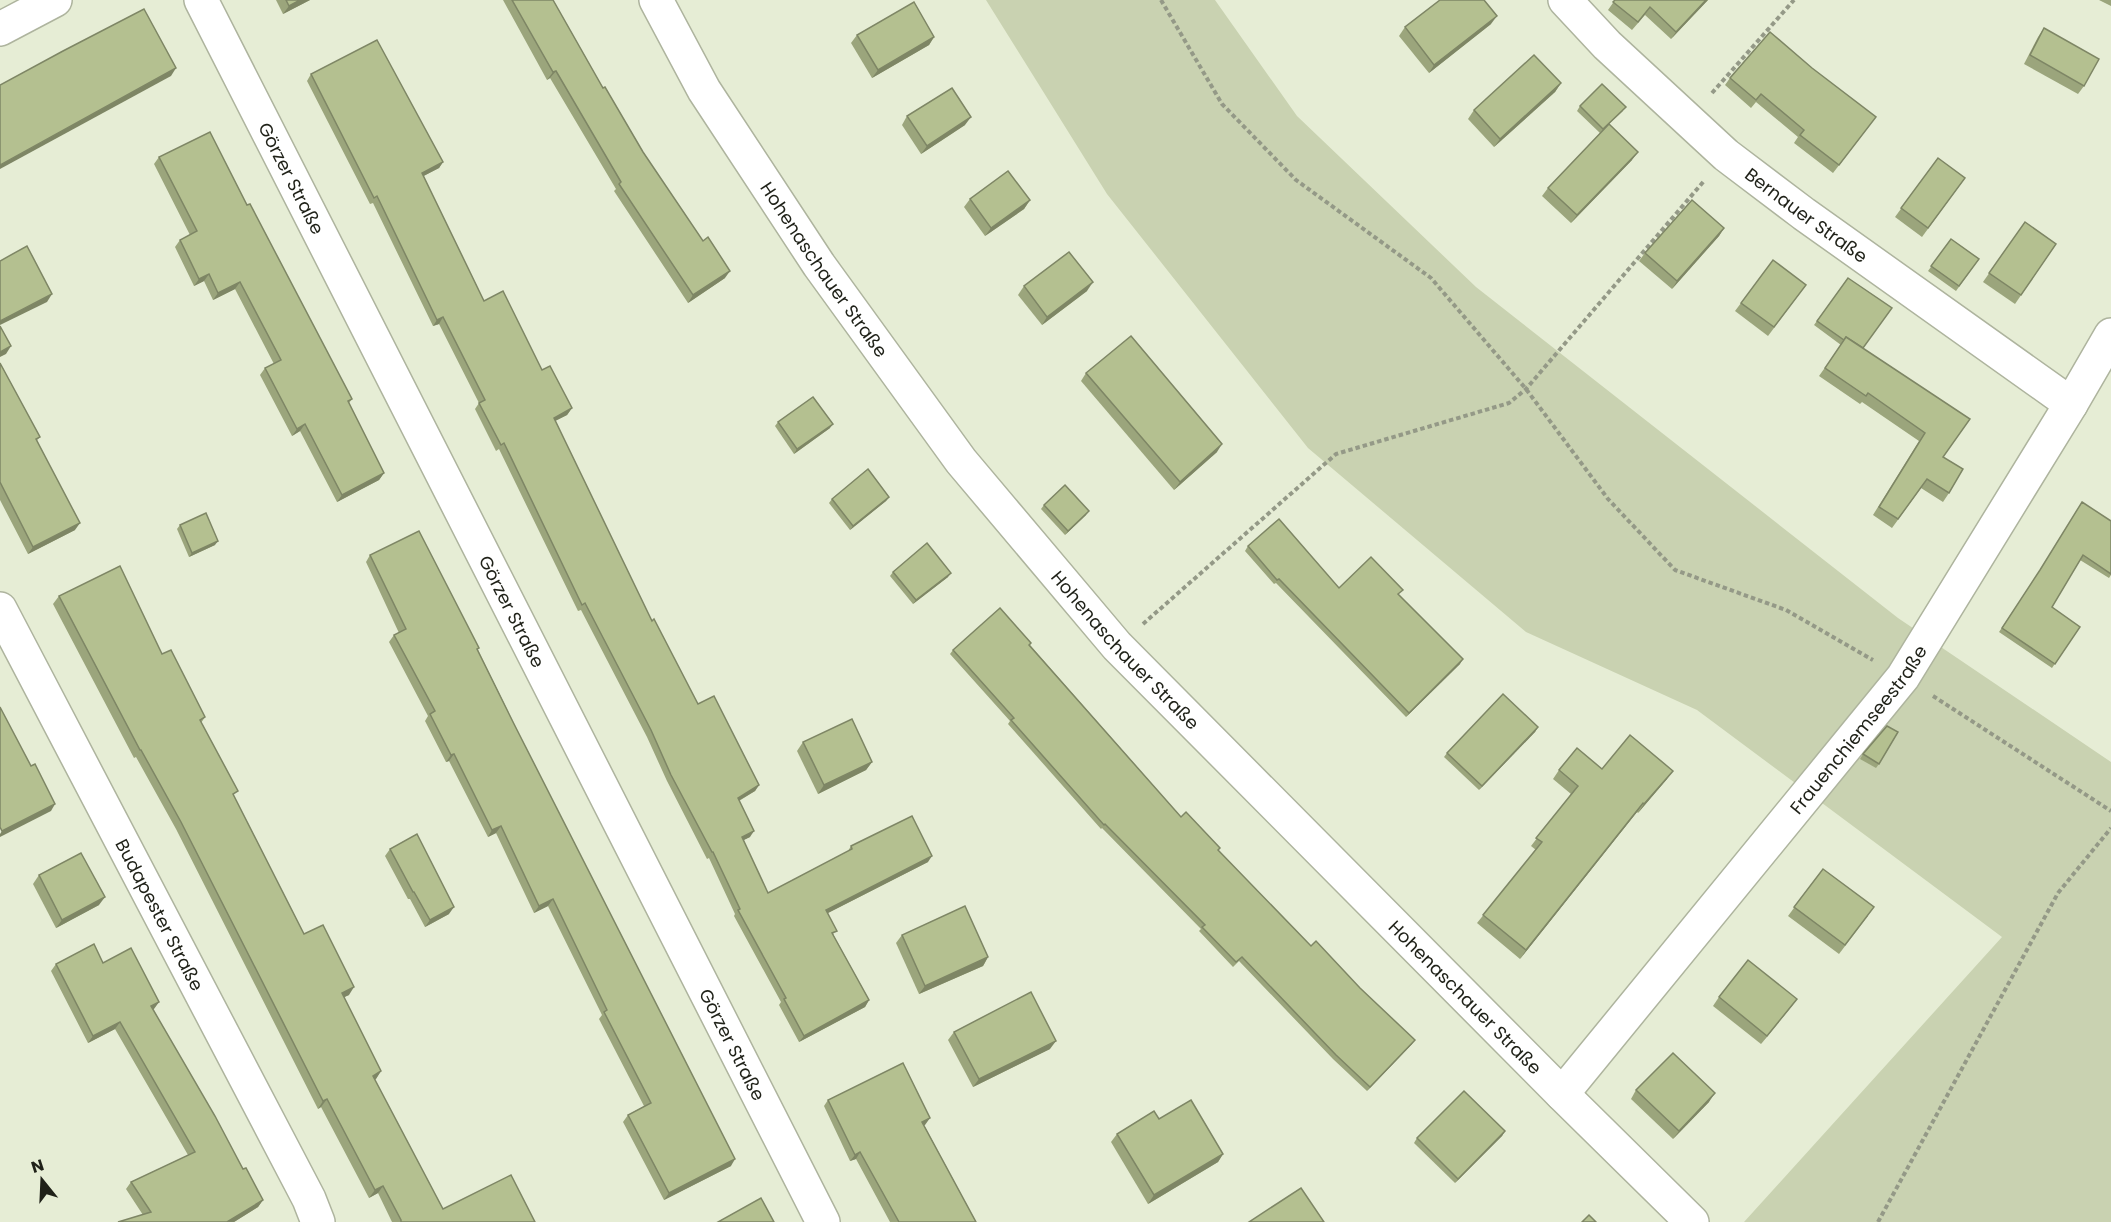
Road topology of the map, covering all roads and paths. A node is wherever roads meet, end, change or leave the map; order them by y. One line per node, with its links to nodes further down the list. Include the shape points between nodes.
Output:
1 (55, 0): 7 (street)
2 (201, 0): 20 (street, Görzer Straße)
3 (656, 0): 14 (street, Hohenaschauer Straße, via 704,90 833,284 961,461)
4 (1161, 0): 11 (path, via 1222,104 1296,180 1431,279)
5 (1565, 0): 8 (street, Bernauer Straße)
6 (1794, 0): 8 (path)
7 (0, 29)
8 (1687, 121): 9 (street, Bernauer Straße)
9 (1726, 155): 11 (path); 12 (street, Bernauer Straße)
10 (2111, 335): 12 (street, Frauenchiemseestraße)
11 (1526, 389): 14 (path, via 1509,403 1336,454); 15 (path, via 1608,499 1675,570 1786,610)
12 (2071, 404): 15 (street, Frauenchiemseestraße)
13 (3, 620): 19 (street, Budapester Straße)
14 (1117, 646): 18 (street, Hohenaschauer Straße)
15 (1903, 677): 16 (path); 18 (street, Frauenchiemseestraße)
16 (2111, 811)
17 (2111, 828): 22 (path, via 2058,893)
18 (1562, 1095): 21 (street, Hohenaschauer Straße)
19 (318, 1222)
20 (823, 1222)
21 (1692, 1222)
22 (1878, 1222)

